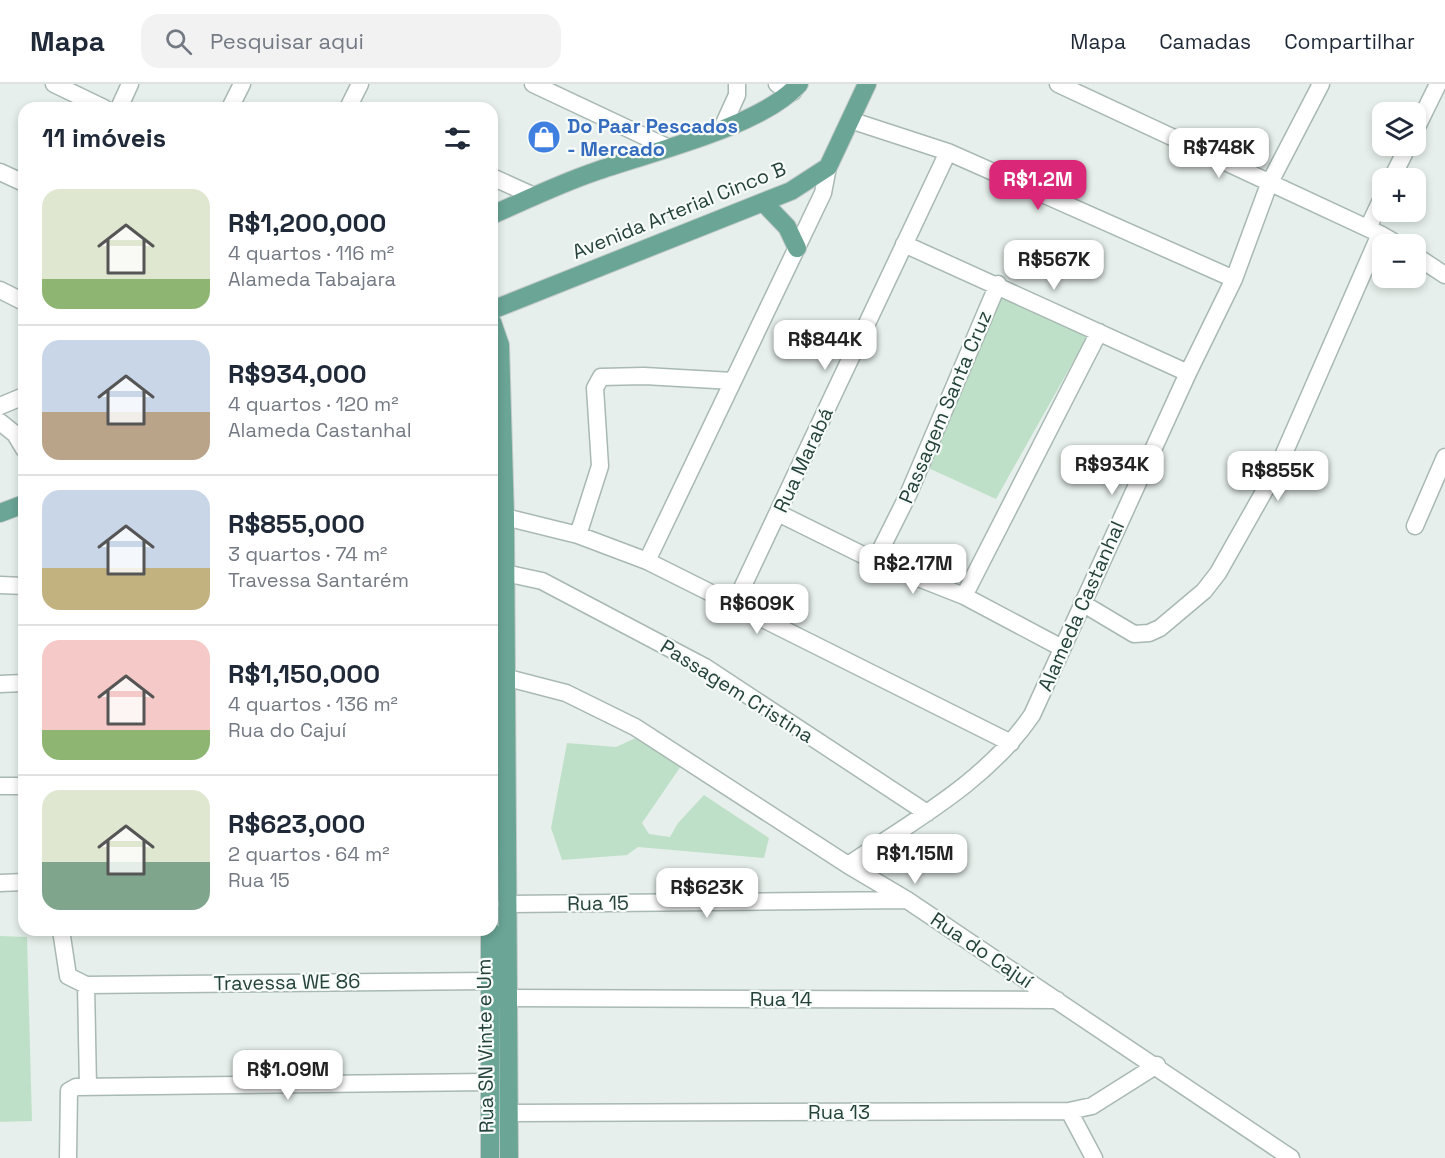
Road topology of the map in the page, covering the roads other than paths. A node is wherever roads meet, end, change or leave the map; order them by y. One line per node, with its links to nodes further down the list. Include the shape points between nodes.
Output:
1 (54, 84): 12 (street)
2 (130, 84): 13 (street)
3 (242, 84): 14 (street)
4 (360, 84): 15 (street)
5 (533, 84): 19 (street)
6 (737, 84): 18 (street, via 737,95)
7 (867, 84): 17 (main road)
8 (1058, 84): 25 (street)
9 (1438, 84): 16 (street)
10 (790, 86): 18 (main road, via 751,119)
11 (1316, 86): 25 (street, Alameda Castanhal)
12 (92, 102)
13 (122, 102)
14 (233, 102)
15 (353, 102)
16 (1426, 109)
17 (850, 120): 20 (street); 21 (main road)
18 (722, 128): 19 (main road)
19 (667, 147): 26 (main road)
20 (948, 152): 32 (street, Rua Marabá); 36 (street)
21 (828, 166): 27 (main road, Avenida Arterial Cinco B, via 791,191); 33 (street, via 823,193)
22 (0, 172): 23 (street)
23 (18, 180)
24 (498, 180): 26 (street)
25 (1269, 184): 30 (street); 36 (street, Alameda Castanhal)
26 (534, 196): 28 (main road)
27 (763, 202): 33 (main road, via 787,227); 40 (main road, Avenida Arterial Cinco B)
28 (498, 211)
29 (1376, 222): 30 (street)
30 (1374, 231): 31 (street); 63 (street, via 1279,465 1204,591 1149,633 1134,634)
31 (1379, 234)
32 (904, 244): 37 (street); 52 (street, Rua Marabá)
33 (797, 248): 44 (street)
34 (1426, 263): 35 (street)
35 (1445, 275)
36 (1234, 279): 43 (street, Alameda Castanhal)
37 (998, 284): 41 (street); 58 (street, Passagem Santa Cruz, via 908,495)
38 (0, 290): 39 (street)
39 (18, 299)
40 (498, 308)
41 (1099, 332): 43 (street); 62 (street)
42 (498, 339): 53 (main road, Rua SN Vinte e Um)
43 (1188, 373): 63 (street, Alameda Castanhal)
44 (733, 381): 55 (street, via 601,377 595,388 600,466); 57 (street)
45 (18, 398): 46 (street)
46 (0, 406)
47 (0, 422): 48 (street)
48 (18, 439)
49 (1445, 457): 54 (street)
50 (18, 506): 51 (main road)
51 (0, 513)
52 (778, 513): 58 (street); 64 (street, Rua Marabá)
53 (505, 517): 55 (street); 56 (main road, Rua SN Vinte e Um)
54 (1415, 526)
55 (578, 536): 57 (street)
56 (498, 540): 59 (main road, Rua SN Vinte e Um)
57 (647, 561): 64 (street)
58 (875, 561): 62 (street)
59 (505, 573): 66 (main road, Rua SN Vinte e Um); 72 (street, Passagem Cristina, via 542,581 705,667)
60 (0, 585): 61 (street)
61 (18, 586)
62 (964, 596): 65 (street)
63 (1082, 603): 65 (street, Alameda Castanhal)
64 (735, 605): 69 (street)
65 (1062, 648): 69 (street, Alameda Castanhal, via 1032,715)
66 (504, 677): 73 (street, Rua do Cajuí, via 566,693 635,727); 77 (main road, Rua SN Vinte e Um)
67 (0, 684): 68 (street)
68 (18, 684)
69 (1011, 743): 72 (street, Alameda Castanhal)
70 (0, 786): 71 (street)
71 (18, 786)
72 (927, 813): 73 (street, Alameda Castanhal)
73 (848, 865): 76 (street, Rua do Cajuí)
74 (18, 882): 75 (street)
75 (0, 883)
76 (907, 900): 77 (street, Rua 15); 84 (street, Rua do Cajuí)
77 (506, 904): 78 (main road, Rua SN Vinte e Um)
78 (498, 927)
79 (62, 936): 82 (street, via 68,976)
80 (495, 936): 81 (main road, Rua SN Vinte e Um); 83 (main road, Rua SN Vinte e Um)
81 (489, 981): 82 (street, Travessa WE 86); 86 (main road, Rua SN Vinte e Um)
82 (86, 984): 87 (street)
83 (506, 999): 84 (street, Rua 14); 89 (main road, Rua SN Vinte e Um)
84 (1057, 1000): 85 (street, Rua do Cajuí)
85 (1157, 1065): 88 (street, Rua 13, via 1092,1106); 95 (street, Rua do Cajuí)
86 (489, 1082): 87 (street); 90 (main road, Rua SN Vinte e Um)
87 (88, 1087): 91 (street, via 73,1087 69,1091)
88 (1068, 1111): 89 (street, Rua 13); 94 (street)
89 (509, 1121): 90 (main road); 93 (main road, Rua SN Vinte e Um)
90 (489, 1130): 92 (main road, Rua SN Vinte e Um)
91 (68, 1158)
92 (490, 1158)
93 (509, 1158)
94 (1094, 1158)
95 (1291, 1158)

